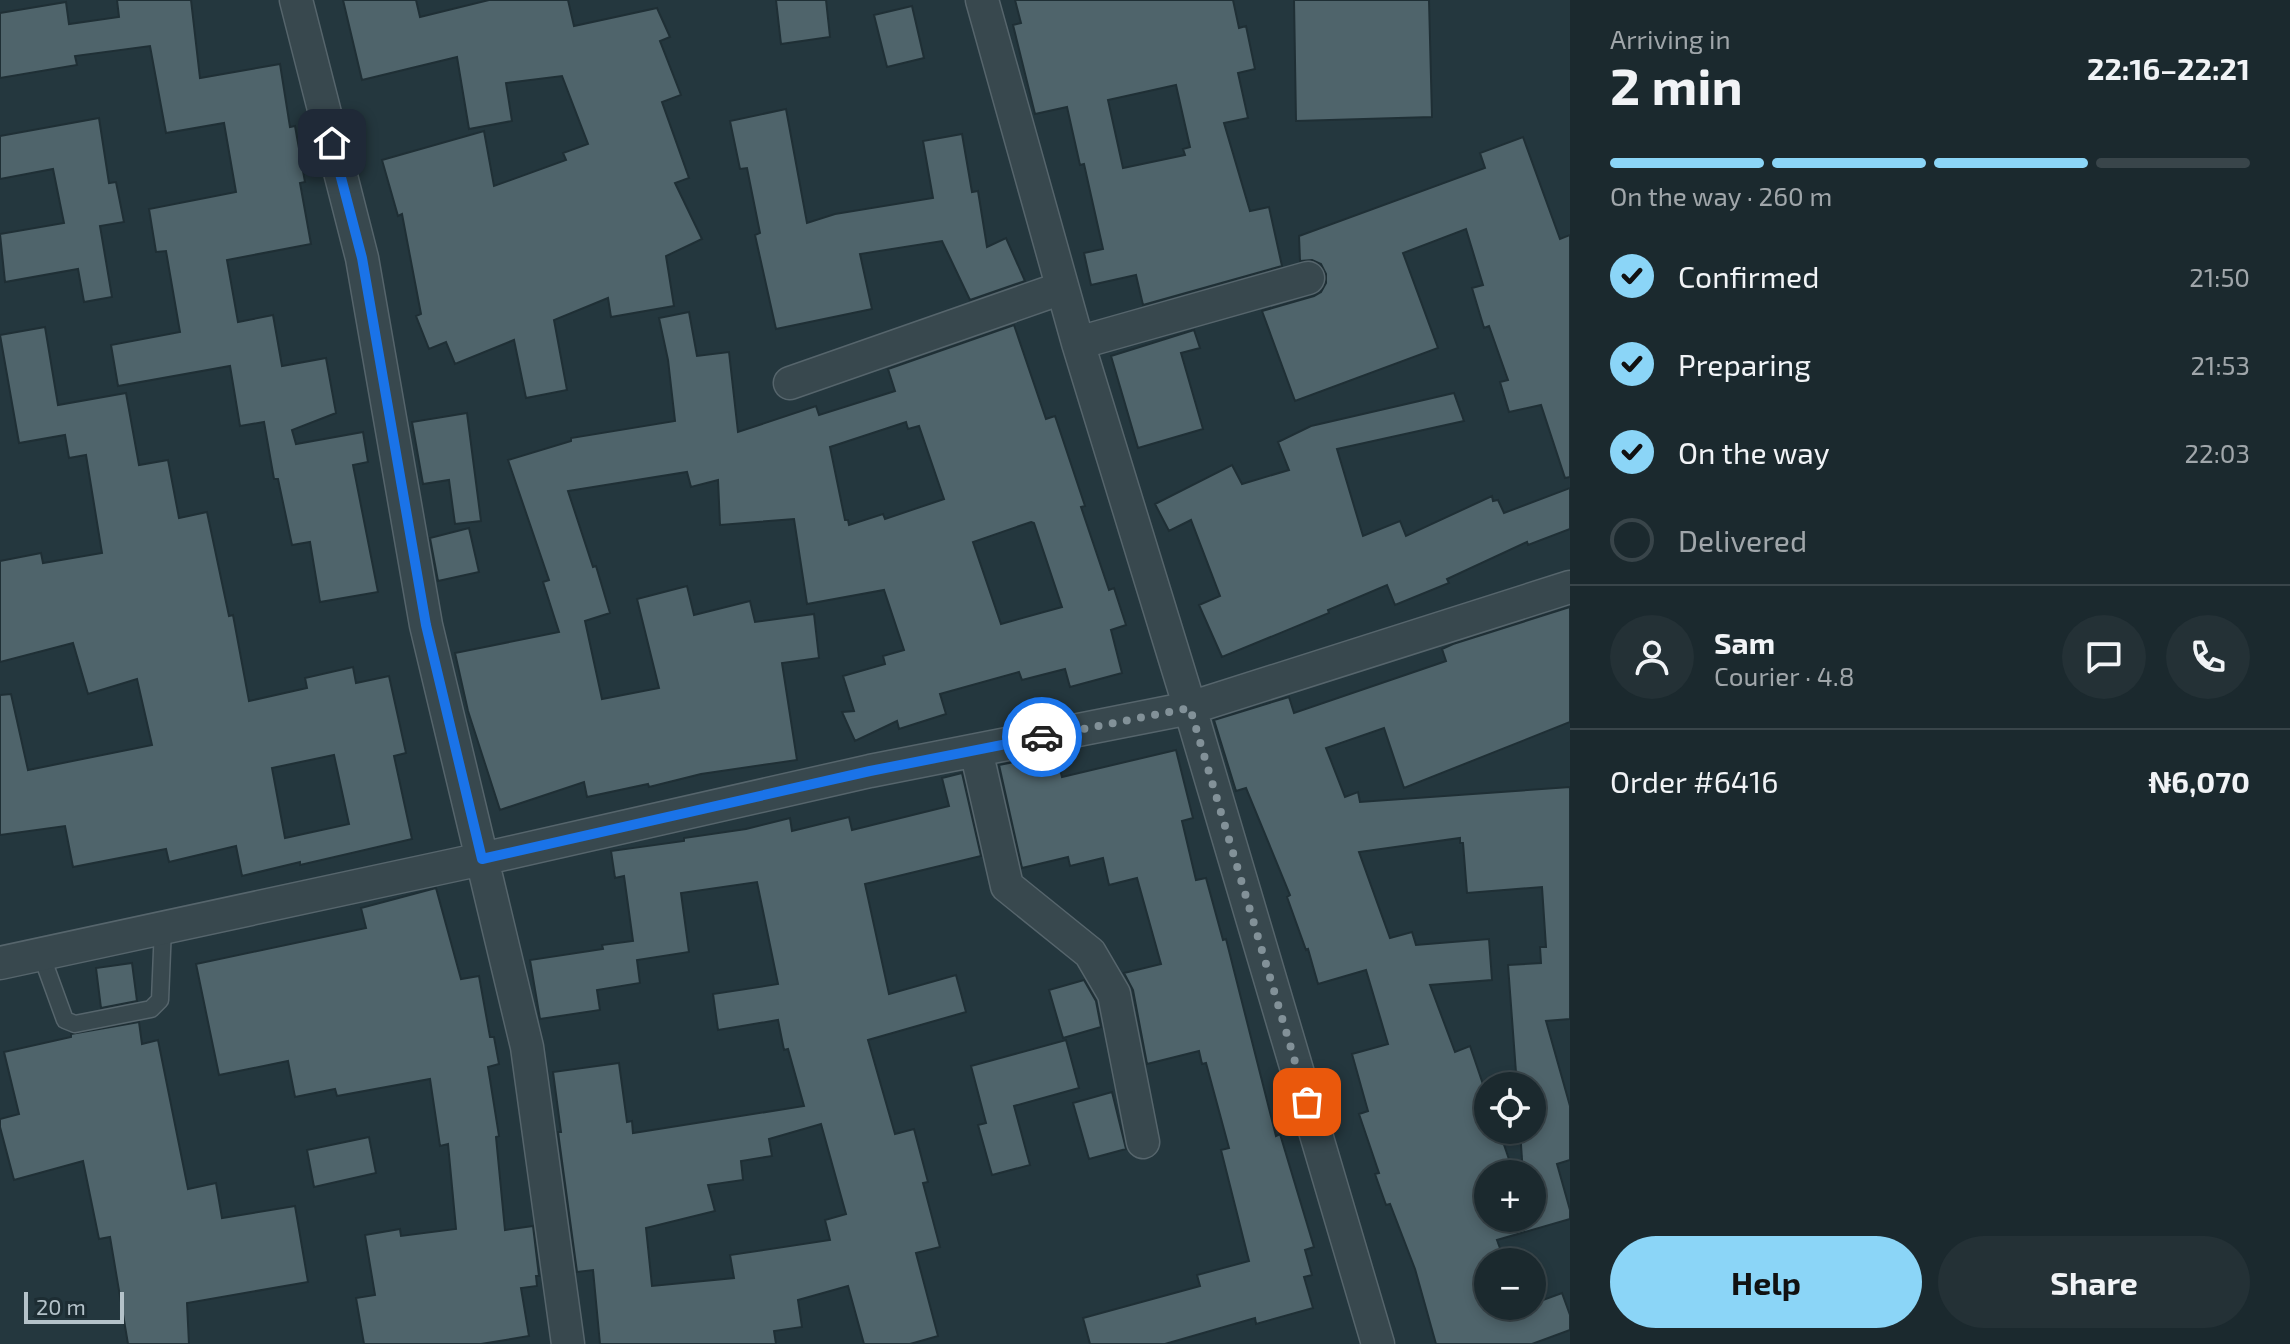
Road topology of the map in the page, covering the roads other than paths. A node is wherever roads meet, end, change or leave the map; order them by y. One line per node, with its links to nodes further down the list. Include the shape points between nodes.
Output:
1 (296, 0): 10 (street, via 362,258 426,625)
2 (982, 0): 4 (street)
3 (1308, 278): 5 (street)
4 (1062, 288): 5 (street); 6 (street)
5 (1078, 343): 8 (street)
6 (790, 383)
7 (1570, 587): 8 (street)
8 (1190, 708): 9 (street); 16 (street)
9 (976, 750): 10 (street); 14 (street, via 1007,886 1090,953 1114,994)
10 (482, 859): 11 (street); 15 (street, via 527,1047)
11 (163, 927): 12 (street); 12 (lane, via 160,1000 151,1009 75,1024 65,1020)
12 (41, 954): 13 (street)
13 (0, 963)
14 (1143, 1142)
15 (568, 1344)
16 (1378, 1344)

